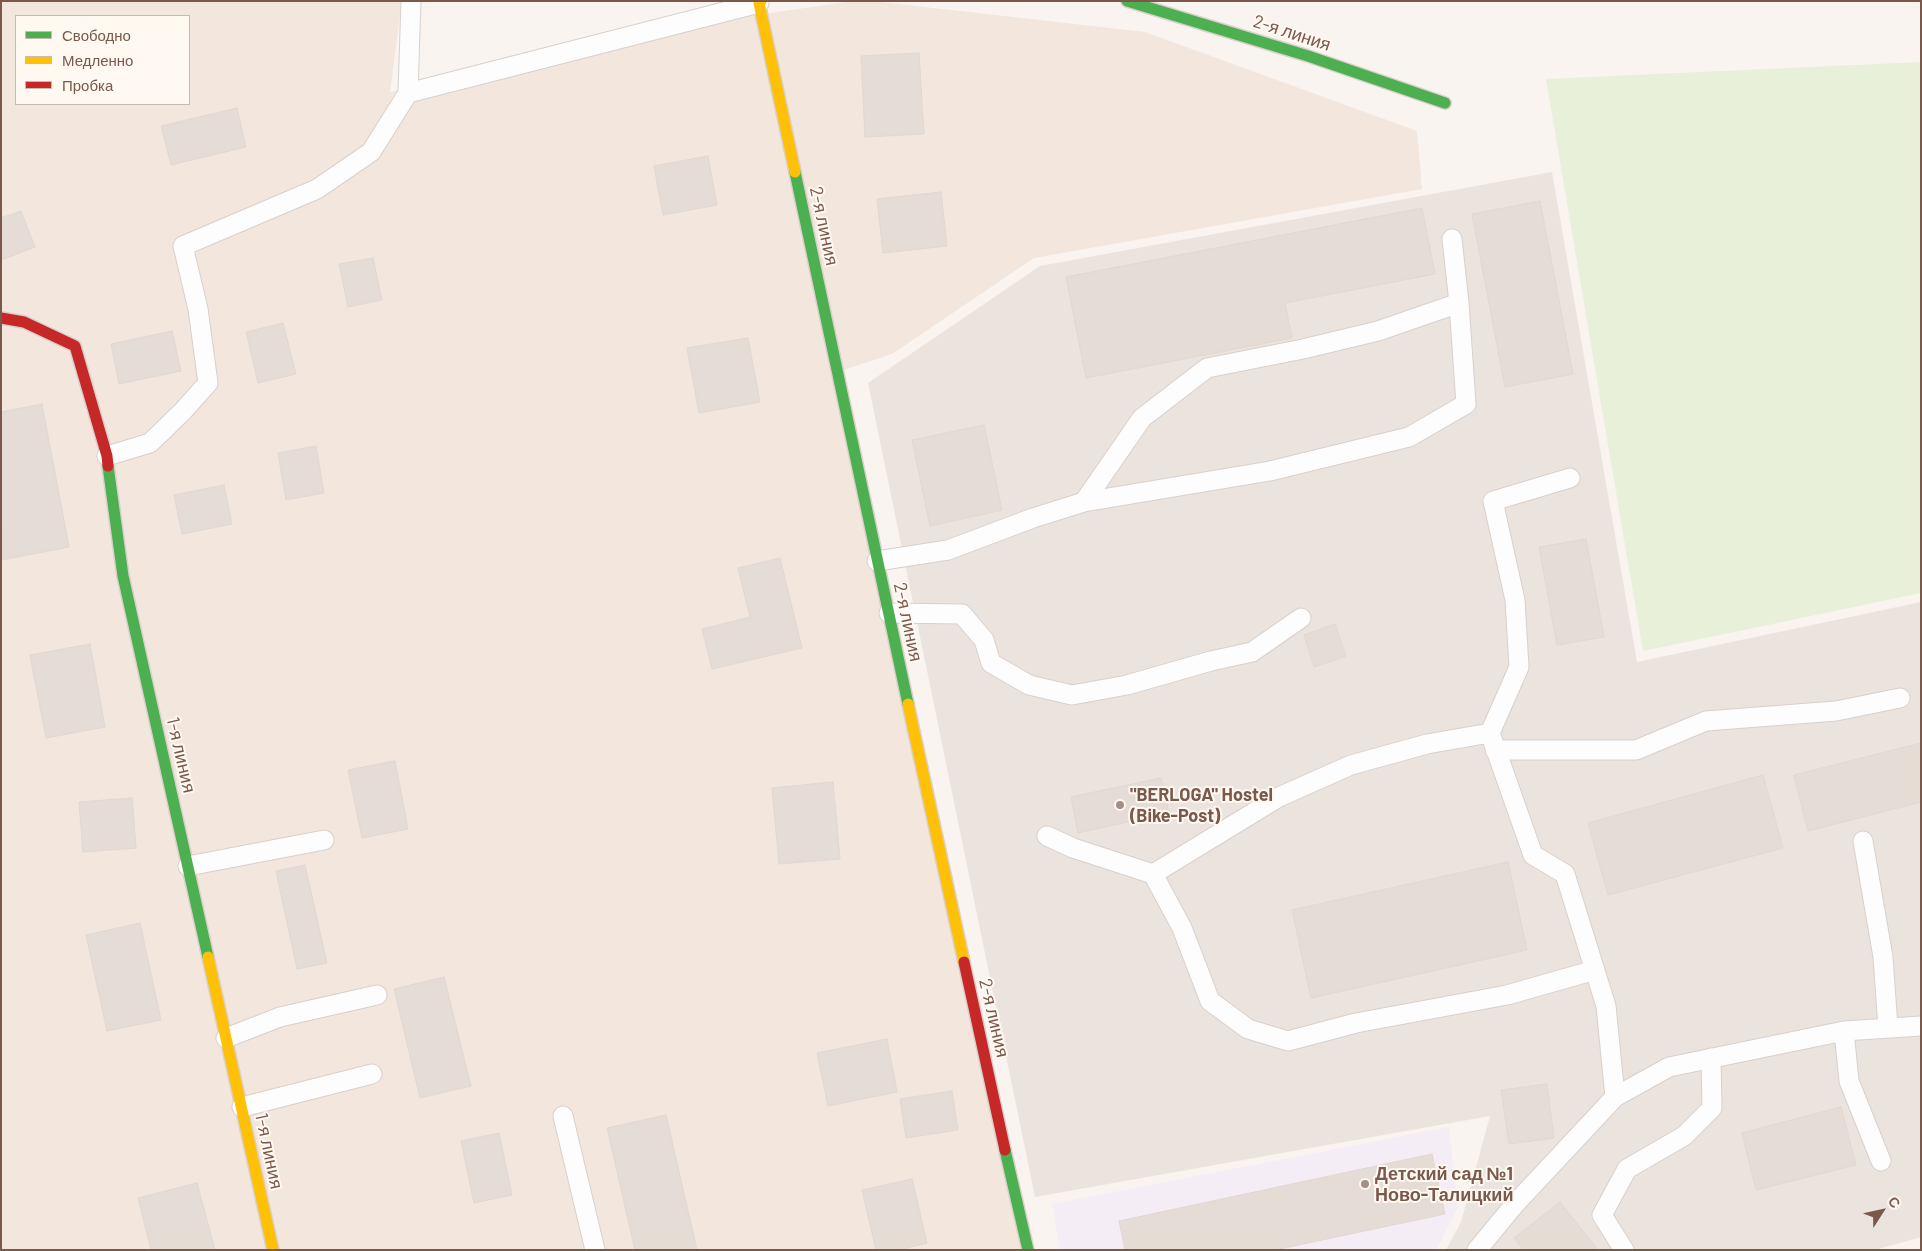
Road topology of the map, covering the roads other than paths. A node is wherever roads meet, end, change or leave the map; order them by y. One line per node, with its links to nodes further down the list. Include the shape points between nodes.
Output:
1 (411, 1): 4 (lane)
2 (1128, 1): 5 (street, 2-я линия, via 1308,56)
3 (760, 2): 4 (lane); 12 (street, 2-я линия)
4 (408, 93): 9 (lane, via 371,152 317,189 183,246 198,309 208,383 150,443)
5 (1444, 103)
6 (1452, 239): 7 (lane)
7 (1459, 303): 11 (lane, via 1378,331 1208,368 1142,418); 11 (lane, via 1466,404 1409,437 1270,471)
8 (1, 318): 9 (street, 1-я линия, via 24,322 75,346)
9 (107, 456): 20 (street, 1-я линия, via 123,576)
10 (1570, 478): 16 (lane, via 1492,501 1515,600 1519,667)
11 (1084, 502): 12 (lane, via 948,550)
12 (877, 560): 13 (street, 2-я линия)
13 (889, 613): 14 (lane, via 962,614 984,640 991,663 1030,685 1072,695 1126,685 1252,652); 36 (street, 2-я линия)
14 (1301, 618)
15 (1900, 698): 16 (lane, via 1836,711 1706,721 1636,750)
16 (1493, 741): 21 (lane, via 1427,744 1351,765 1279,797); 22 (lane, via 1533,855 1565,874)
17 (1047, 836): 21 (lane, via 1073,848)
18 (324, 840): 20 (lane)
19 (1863, 841): 25 (lane, via 1883,956)
20 (188, 866): 27 (street, 1-я линия)
21 (1153, 874): 22 (lane, via 1182,928 1210,1001 1248,1029 1288,1041 1356,1023 1507,995)
22 (1595, 970): 30 (lane, via 1606,1006)
23 (377, 995): 27 (lane, via 280,1017)
24 (1921, 1026): 25 (lane)
25 (1888, 1028): 26 (lane)
26 (1844, 1031): 28 (lane); 33 (lane, via 1849,1080)
27 (226, 1038): 31 (street, 1-я линия)
28 (1711, 1058): 30 (lane, via 1670,1067); 38 (lane, via 1712,1108 1684,1136 1627,1170 1602,1216)
29 (372, 1074): 31 (lane)
30 (1615, 1097): 37 (lane, via 1515,1204)
31 (242, 1108): 34 (street, 1-я линия)
32 (563, 1116): 35 (lane)
33 (1881, 1161)
34 (273, 1250)
35 (595, 1250)
36 (1028, 1250)
37 (1477, 1250)
38 (1624, 1250)

